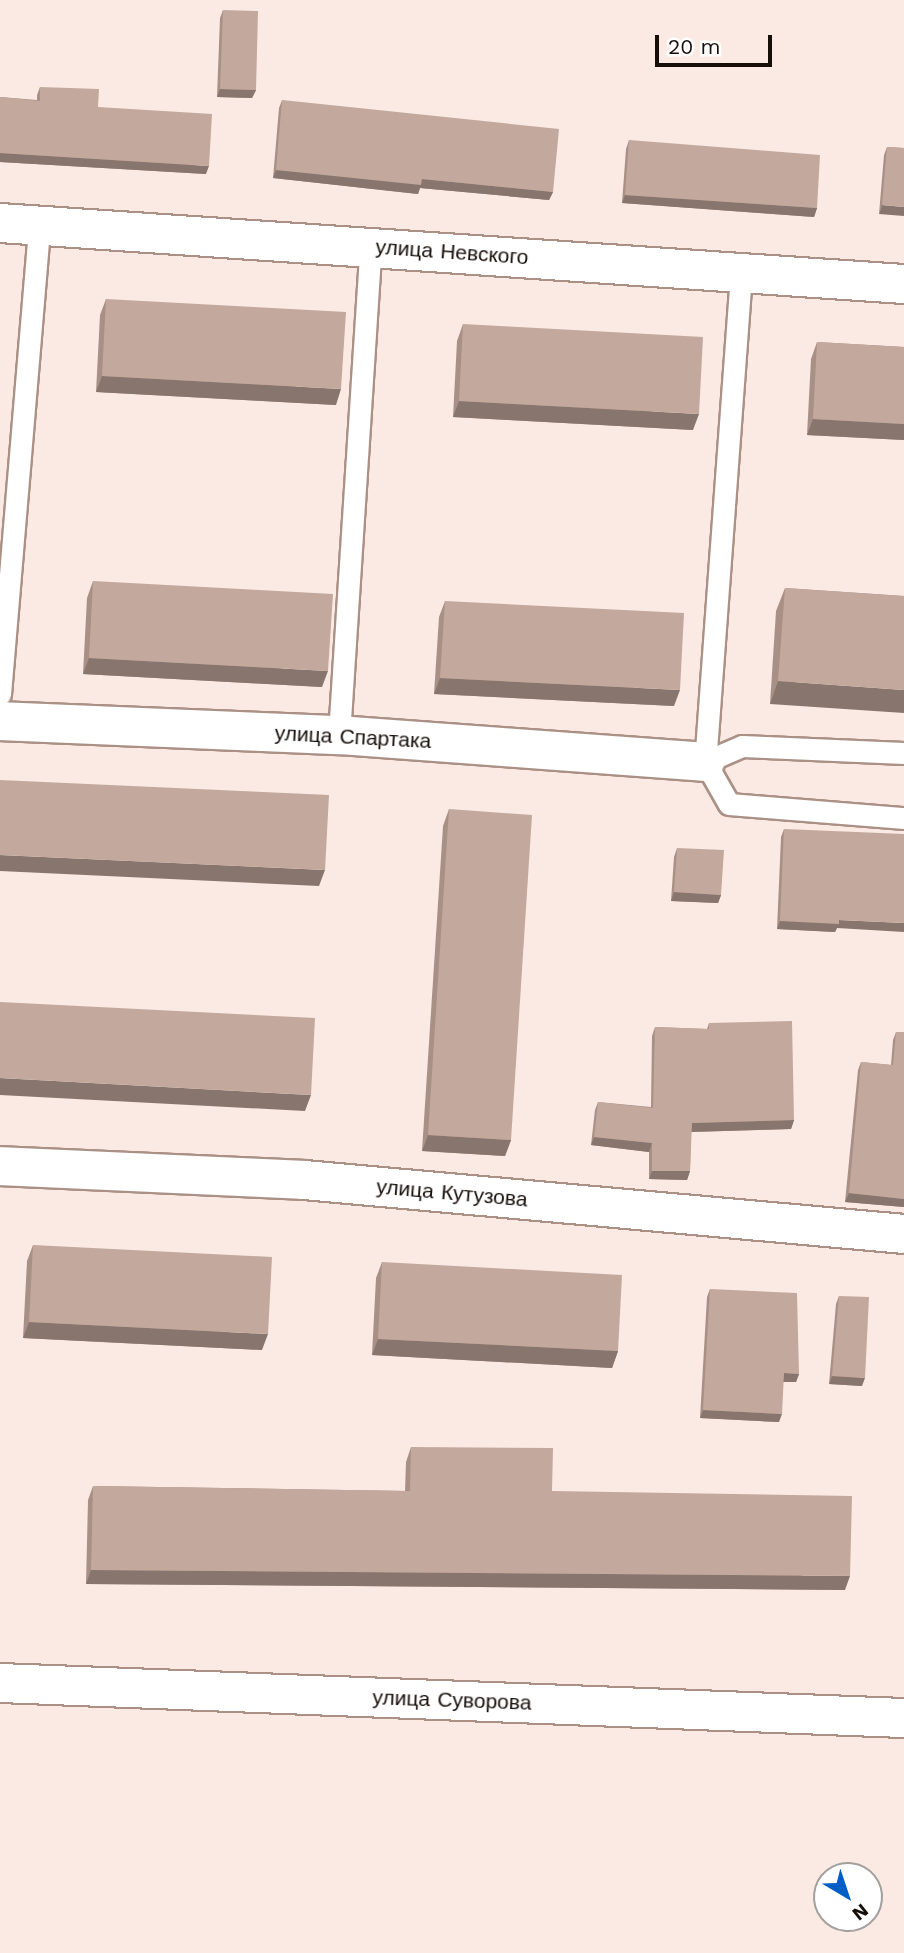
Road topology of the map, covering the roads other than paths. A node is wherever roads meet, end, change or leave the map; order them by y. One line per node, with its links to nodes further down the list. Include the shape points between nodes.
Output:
1 (0, 223): 2 (street, улица Невского)
2 (39, 225): 3 (street, улица Невского); 6 (lane)
3 (371, 246): 4 (street, улица Невского); 8 (lane)
4 (741, 274): 5 (street, улица Невского); 10 (lane)
5 (904, 284)
6 (0, 694)
7 (0, 721): 8 (street, улица Спартака)
8 (339, 735): 10 (street, улица Спартака)
9 (904, 753): 10 (lane, via 742,746)
10 (705, 762): 11 (lane, via 729,804)
11 (904, 818)
12 (0, 1166): 13 (street, улица Кутузова, via 304,1180)
13 (904, 1234)
14 (0, 1683): 15 (street, улица Суворова)
15 (904, 1718)

